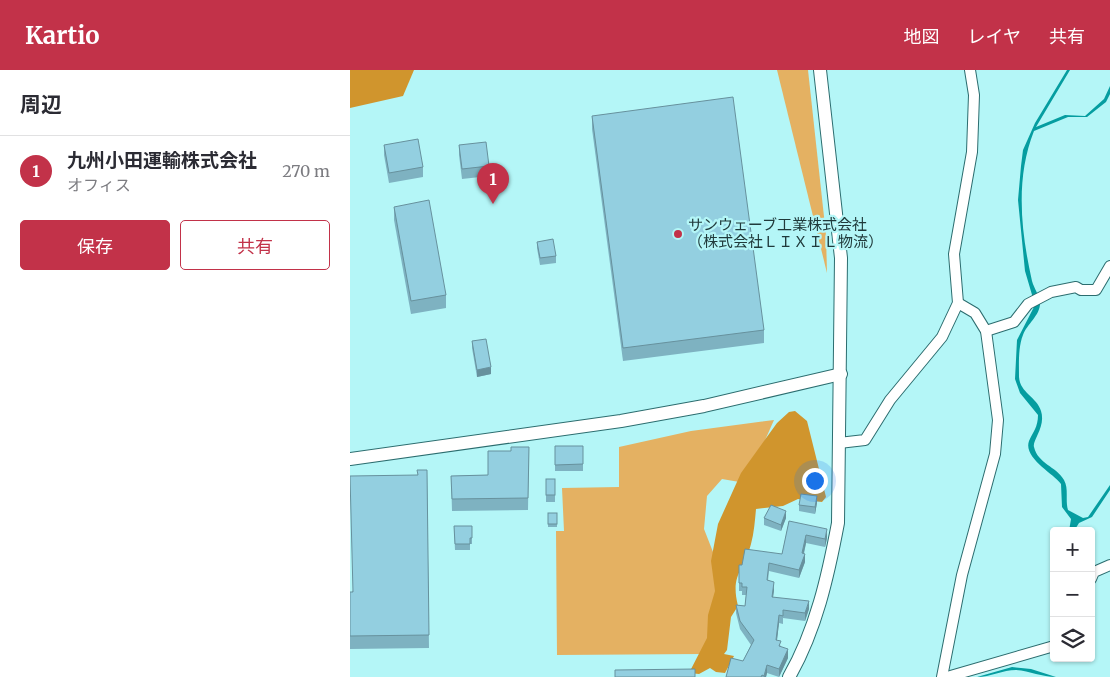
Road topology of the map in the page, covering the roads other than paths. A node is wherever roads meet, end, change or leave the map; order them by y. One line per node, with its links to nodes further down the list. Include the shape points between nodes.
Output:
1 (820, 70): 6 (street, via 841,258)
2 (970, 70): 4 (street, via 974,95 972,152 954,254)
3 (1110, 266): 5 (street, via 1096,290 1076,287 1051,292 1028,304 1014,322)
4 (958, 303): 5 (street, via 975,313); 7 (street, via 942,336 890,400 865,440)
5 (986, 331): 13 (street, via 998,420 996,454 962,575)
6 (841, 374): 7 (street); 8 (street, via 685,410)
7 (838, 443): 12 (street, via 838,523 830,566 806,648)
8 (350, 459)
9 (1110, 565): 10 (street)
10 (1094, 572)
11 (1050, 647): 14 (street)
12 (789, 677)
13 (942, 677)
14 (948, 677)

